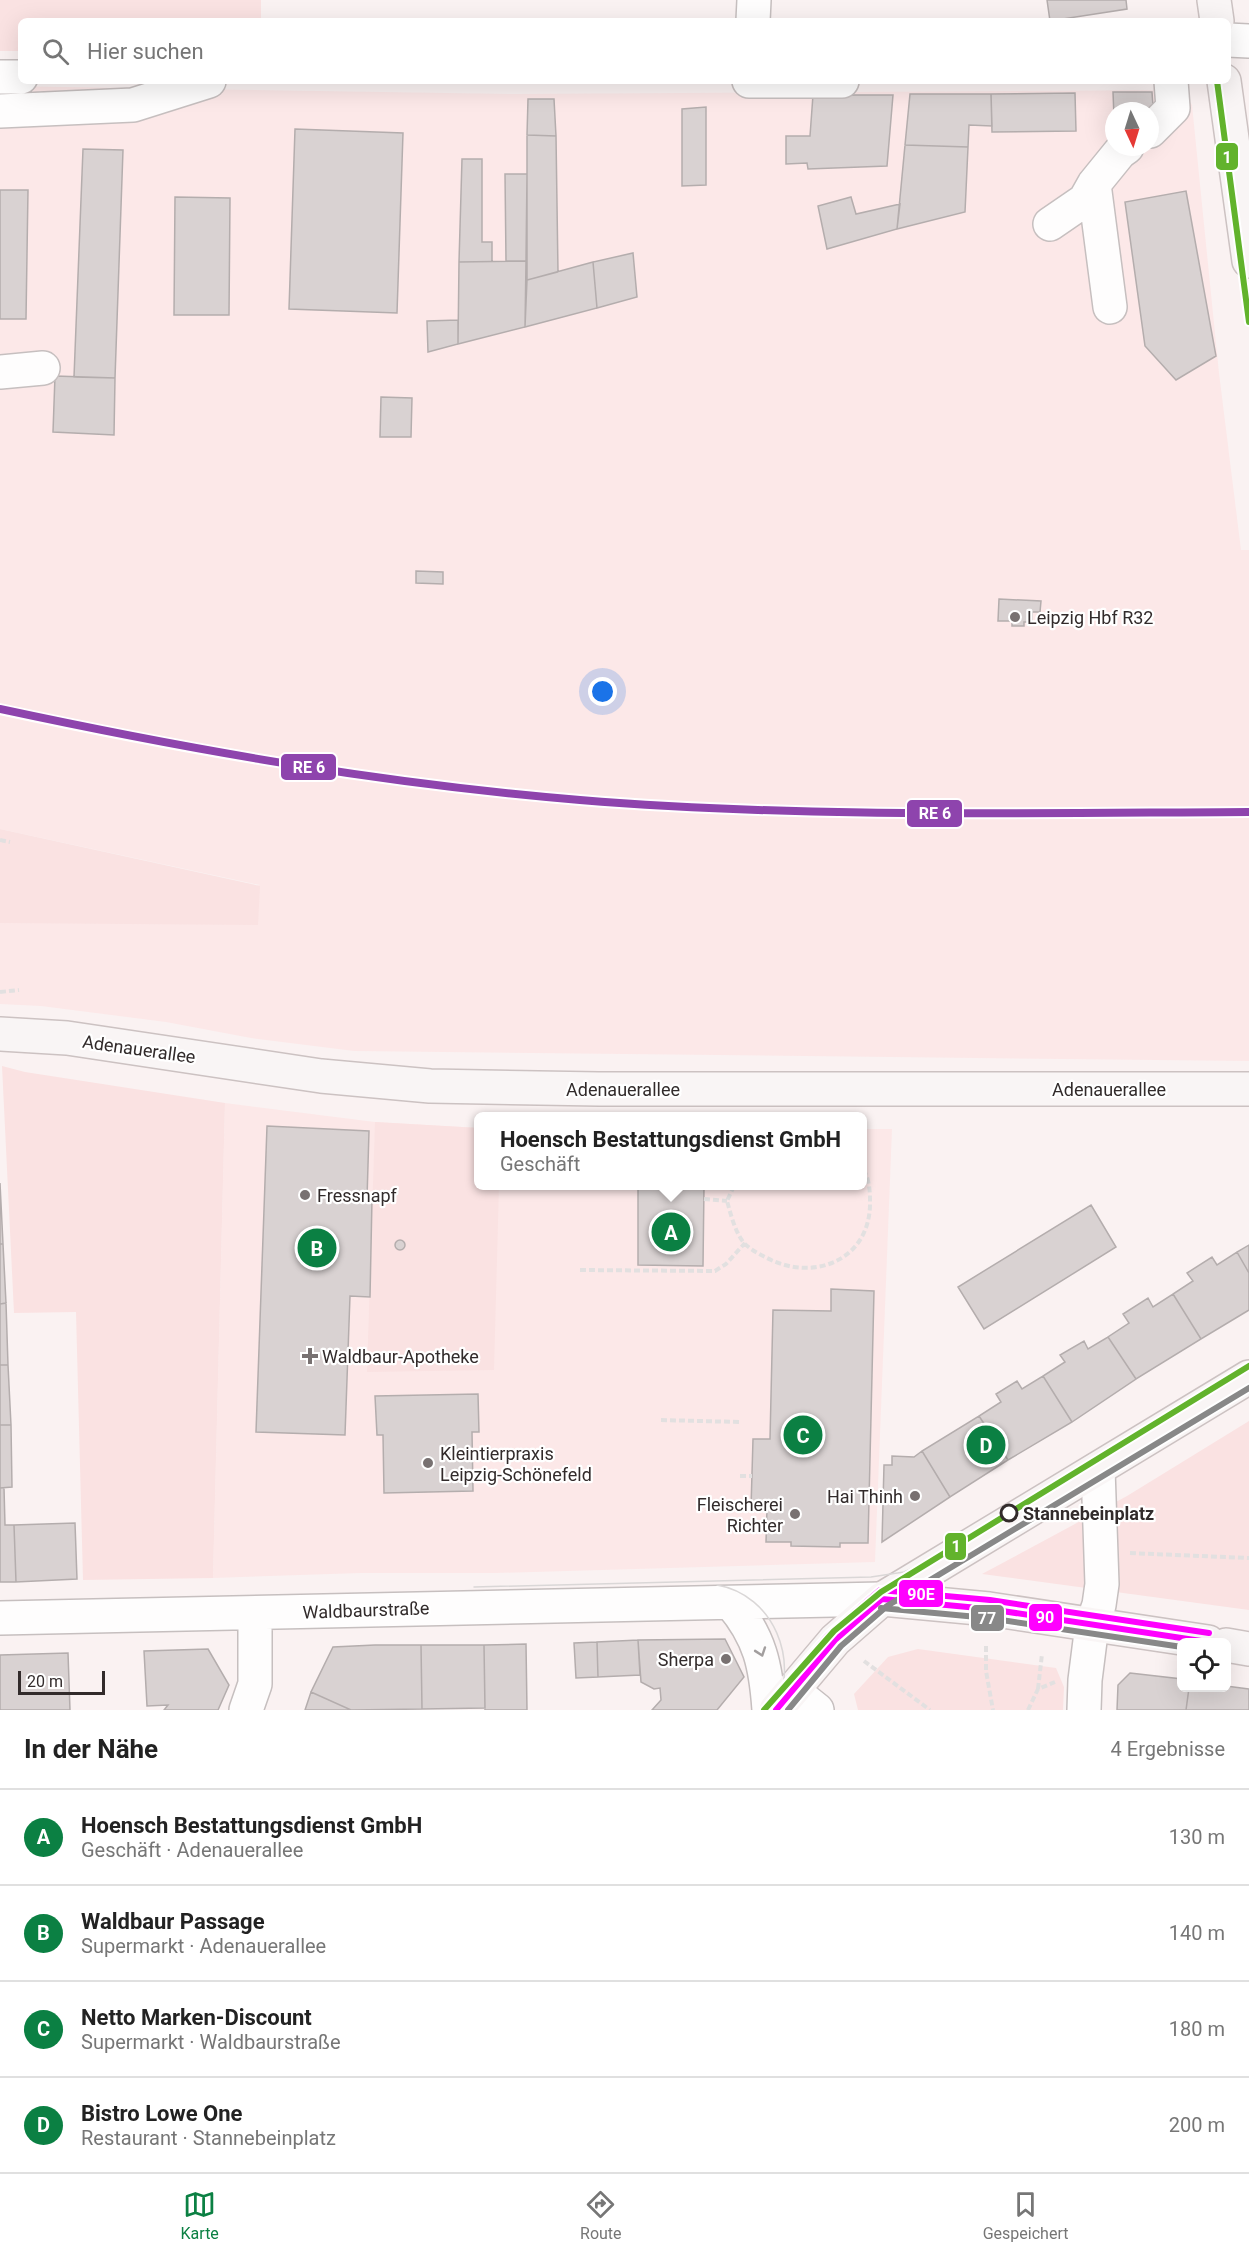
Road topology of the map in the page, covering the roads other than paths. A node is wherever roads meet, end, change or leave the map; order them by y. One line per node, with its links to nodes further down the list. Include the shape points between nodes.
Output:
1 (753, 0): 3 (street)
2 (1214, 0): 4 (main road)
3 (753, 18)
4 (1217, 18)
5 (1231, 40): 6 (street)
6 (1249, 41)
7 (0, 76): 8 (street)
8 (18, 77)
9 (200, 84): 12 (street, via 133,105)
10 (1171, 84): 13 (street, via 1173,108)
11 (1224, 84): 17 (main road)
12 (0, 111)
13 (1159, 122)
14 (1117, 156): 15 (street)
15 (1094, 184): 16 (street, via 1085,200); 18 (street)
16 (1050, 224)
17 (1249, 261)
18 (1110, 307)
19 (43, 368): 20 (street)
20 (0, 372)
21 (0, 1034): 22 (main road, Adenauerallee, via 67,1038 321,1076 430,1086)
22 (1249, 1089)
23 (1249, 1377): 24 (main road)
24 (1098, 1469): 25 (main road); 29 (street, via 1101,1595)
25 (882, 1599): 26 (street, Waldbaurstraße); 29 (main road, via 989,1609); 33 (main road, via 835,1640)
26 (731, 1603): 27 (street, Waldbaurstraße); 33 (street, one-way to 33, via 745,1618)
27 (255, 1613): 28 (street, Waldbaurstraße); 34 (street, via 255,1684)
28 (0, 1618)
29 (1092, 1625): 30 (main road); 36 (street)
30 (1181, 1638)
31 (1231, 1646): 32 (main road)
32 (1249, 1649)
33 (779, 1703): 35 (street)
34 (246, 1710)
35 (817, 1710)
36 (1084, 1710)

